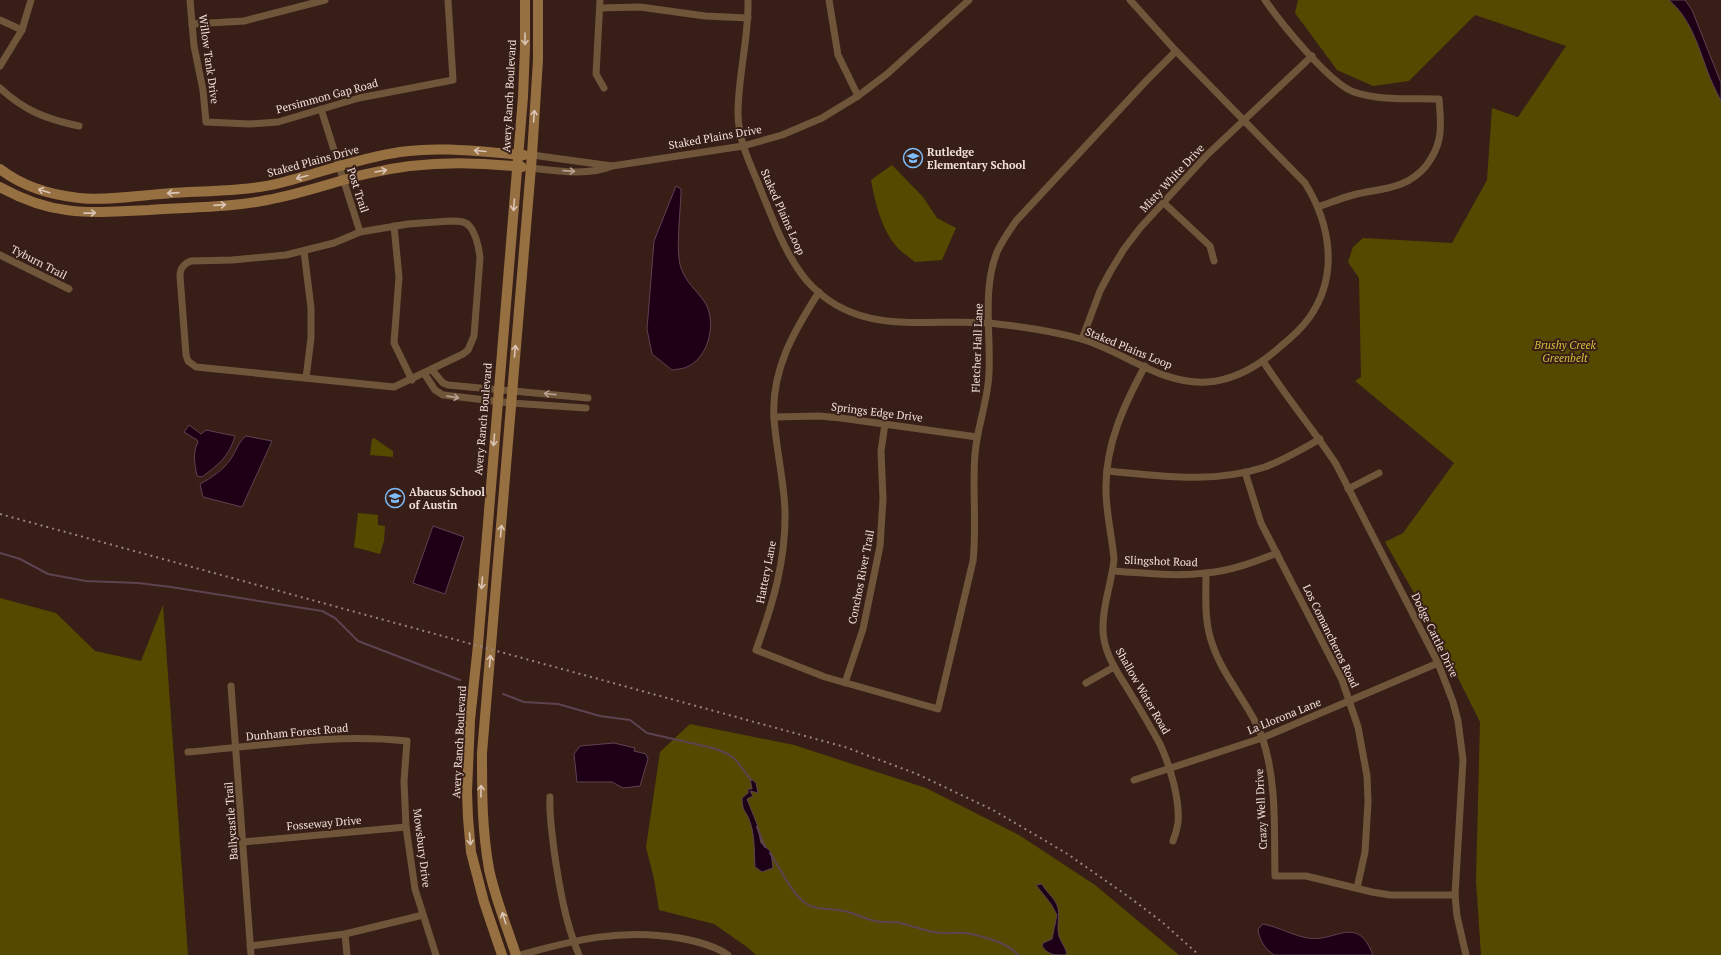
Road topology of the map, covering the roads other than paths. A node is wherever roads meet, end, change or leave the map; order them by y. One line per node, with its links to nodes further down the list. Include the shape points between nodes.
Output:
1 (31, 0): 17 (street)
2 (190, 0): 16 (street, Willow Tank Drive)
3 (321, 0): 16 (street, via 244,21)
4 (448, 0): 24 (street, Persimmon Gap Road, via 453,80 359,98)
5 (524, 0): 29 (main road, Avery Ranch Boulevard, one-way to 29, via 525,48)
6 (538, 0): 30 (main road, one-way to 6)
7 (600, 0): 13 (street)
8 (748, 0): 14 (street, Staked Plains Loop)
9 (829, 0): 23 (street, via 838,55)
10 (969, 0): 23 (street, Staked Plains Drive, via 887,74)
11 (1130, 0): 18 (street, Staked Plains Loop)
12 (1265, 0): 19 (street)
13 (600, 8): 14 (street, via 640,7 704,16); 22 (street, via 596,74)
14 (748, 18): 28 (street, Staked Plains Loop, via 738,109)
15 (0, 20): 17 (street)
16 (192, 24): 26 (street, Willow Tank Drive)
17 (22, 30): 20 (street)
18 (1176, 51): 25 (street, Staked Plains Loop); 47 (street, Fletcher Hall Lane, via 1016,221 1004,237 992,268)
19 (1312, 56): 25 (street, Misty White Drive); 39 (street, via 1332,79 1352,92 1374,97 1439,99 1441,125 1435,152 1419,173 1408,182)
20 (0, 66)
21 (0, 88): 27 (street, via 24,108 50,119)
22 (604, 88)
23 (858, 96): 28 (street, Staked Plains Drive, via 822,118 767,140)
24 (321, 109): 26 (street, Persimmon Gap Road, via 278,122); 33 (street, Post Trail)
25 (1244, 120): 38 (street, Misty White Drive, via 1207,155); 39 (street, Staked Plains Loop, via 1305,183)
26 (206, 122)
27 (79, 126)
28 (743, 146): 32 (street, Staked Plains Drive); 46 (street, Staked Plains Loop, via 788,253 801,273)
29 (518, 154): 30 (main road, Staked Plains Drive); 31 (main road, Avery Ranch Boulevard); 33 (main road, Staked Plains Drive, one-way to 33, via 460,149 420,150 380,155)
30 (532, 155): 32 (street, Staked Plains Drive); 34 (main road)
31 (517, 166): 34 (main road, Staked Plains Drive); 36 (main road, Staked Plains Drive, one-way to 31, via 367,173 424,164); 55 (main road, Avery Ranch Boulevard, one-way to 55)
32 (612, 166): 34 (street, Staked Plains Drive, one-way to 32, via 583,172)
33 (339, 167): 35 (main road, Staked Plains Drive, one-way to 35, via 279,184 107,198 80,198 44,191); 36 (street, Post Trail)
34 (530, 168): 56 (main road, one-way to 34)
35 (0, 169)
36 (343, 180): 37 (main road, Staked Plains Drive, one-way to 36, via 17,197 69,212 108,212 242,204 301,193); 41 (street, Post Trail)
37 (0, 188)
38 (1164, 203): 44 (street, via 1210,246); 48 (street, Misty White Drive, via 1140,228 1110,272)
39 (1318, 207): 49 (street, Staked Plains Loop, via 1328,242 1329,259 1323,290 1309,317)
40 (394, 226): 41 (street); 51 (street, via 426,222 464,222 472,229 479,250 472,343 463,354); 54 (street, via 399,277 394,343)
41 (360, 232): 42 (street, via 334,243)
42 (304, 251): 53 (street, via 311,308 311,338); 53 (street, via 261,258 190,261 182,266 180,271 186,355 191,365)
43 (0, 255): 45 (street, Tyburn Trail)
44 (1214, 261)
45 (69, 289)
46 (819, 292): 47 (street, Staked Plains Loop, via 855,314 879,321); 61 (street, Hattery Lane, via 786,349 776,386)
47 (988, 323): 48 (street, Staked Plains Loop); 63 (street, Fletcher Hall Lane, via 988,392)
48 (1082, 339): 50 (street, Staked Plains Loop)
49 (1263, 361): 50 (street, Staked Plains Loop, via 1233,377 1205,382 1178,380); 64 (street, Dodge Cattle Drive)
50 (1145, 366): 65 (street, Shallow Water Road, via 1121,413)
51 (432, 370): 52 (street); 55 (street, via 448,385)
52 (424, 373): 54 (street); 58 (street, one-way to 58, via 435,390 443,395)
53 (306, 378): 54 (street, via 394,387)
54 (412, 380)
55 (498, 389): 56 (street); 58 (main road, Avery Ranch Boulevard)
56 (512, 390): 57 (street, one-way to 56); 59 (main road)
57 (588, 398)
58 (497, 401): 59 (street); 98 (main road, Avery Ranch Boulevard, one-way to 98, via 470,720 467,792 471,852)
59 (511, 402): 60 (street); 99 (main road, one-way to 59, via 490,871 481,802 482,753)
60 (586, 408)
61 (774, 417): 62 (street, Springs Edge Drive, via 819,416); 74 (street, Hattery Lane, via 784,489 783,558 771,610 756,650)
62 (885, 424): 63 (street, Springs Edge Drive); 74 (street, Conchos River Trail, via 881,450 883,499 880,546 863,629)
63 (977, 437): 78 (street, Fletcher Hall Lane, via 974,471 974,561)
64 (1320, 440): 66 (street, via 1286,458); 68 (street, Dodge Cattle Drive)
65 (1107, 471): 66 (street, via 1190,478 1228,476); 70 (street, Shallow Water Road, via 1106,489 1113,545)
66 (1245, 472): 69 (street, Los Comancheros Road, via 1261,523)
67 (1379, 473): 68 (street)
68 (1348, 489): 72 (street, Dodge Cattle Drive)
69 (1277, 553): 71 (street, Slingshot Road, via 1244,565); 77 (street, Los Comancheros Road, via 1324,642)
70 (1113, 571): 71 (street, Slingshot Road); 73 (street, Shallow Water Road, via 1104,607 1103,627 1105,645)
71 (1206, 574): 79 (street, Crazy Well Drive, via 1208,630 1212,644)
72 (1438, 663): 77 (street, La Llorona Lane); 90 (street, Dodge Cattle Drive, via 1453,702 1463,760)
73 (1114, 667): 75 (street); 83 (street, Shallow Water Road, via 1160,744)
74 (845, 683): 78 (street, Hattery Lane)
75 (1086, 683)
76 (231, 686): 81 (street, Ballycastle Trail)
77 (1350, 700): 79 (street, La Llorona Lane); 89 (street, Los Comancheros Road, via 1367,776 1365,852)
78 (938, 709)
79 (1262, 738): 83 (street, La Llorona Lane); 89 (street, Crazy Well Drive, via 1270,769 1275,876 1306,876)
80 (407, 741): 81 (street, Dunham Forest Road, via 347,738); 86 (street, Mowsbury Drive, via 404,781)
81 (237, 748): 82 (street, Dunham Forest Road); 88 (street, Ballycastle Trail)
82 (188, 752)
83 (1169, 768): 84 (street, La Llorona Lane); 87 (street, Shallow Water Road, via 1178,813 1178,825)
84 (1134, 780)
85 (550, 797): 93 (street, via 549,812 558,880)
86 (406, 827): 88 (street, Fosseway Drive); 91 (street, Mowsbury Drive, via 415,889)
87 (1173, 841)
88 (243, 842): 94 (street, Ballycastle Trail)
89 (1357, 888): 90 (street, Crazy Well Drive, via 1390,895)
90 (1455, 895): 103 (street, Dodge Cattle Drive)
91 (423, 915): 92 (street); 97 (street, Mowsbury Drive)
92 (345, 934): 94 (street); 96 (street)
93 (573, 940): 100 (street); 101 (street); 102 (street, via 657,934 693,941 719,949)
94 (250, 946): 95 (street, Ballycastle Trail)
95 (251, 955)
96 (347, 955)
97 (436, 955)
98 (502, 955)
99 (516, 955)
100 (520, 955)
101 (579, 955)
102 (728, 955)
103 (1466, 955)

